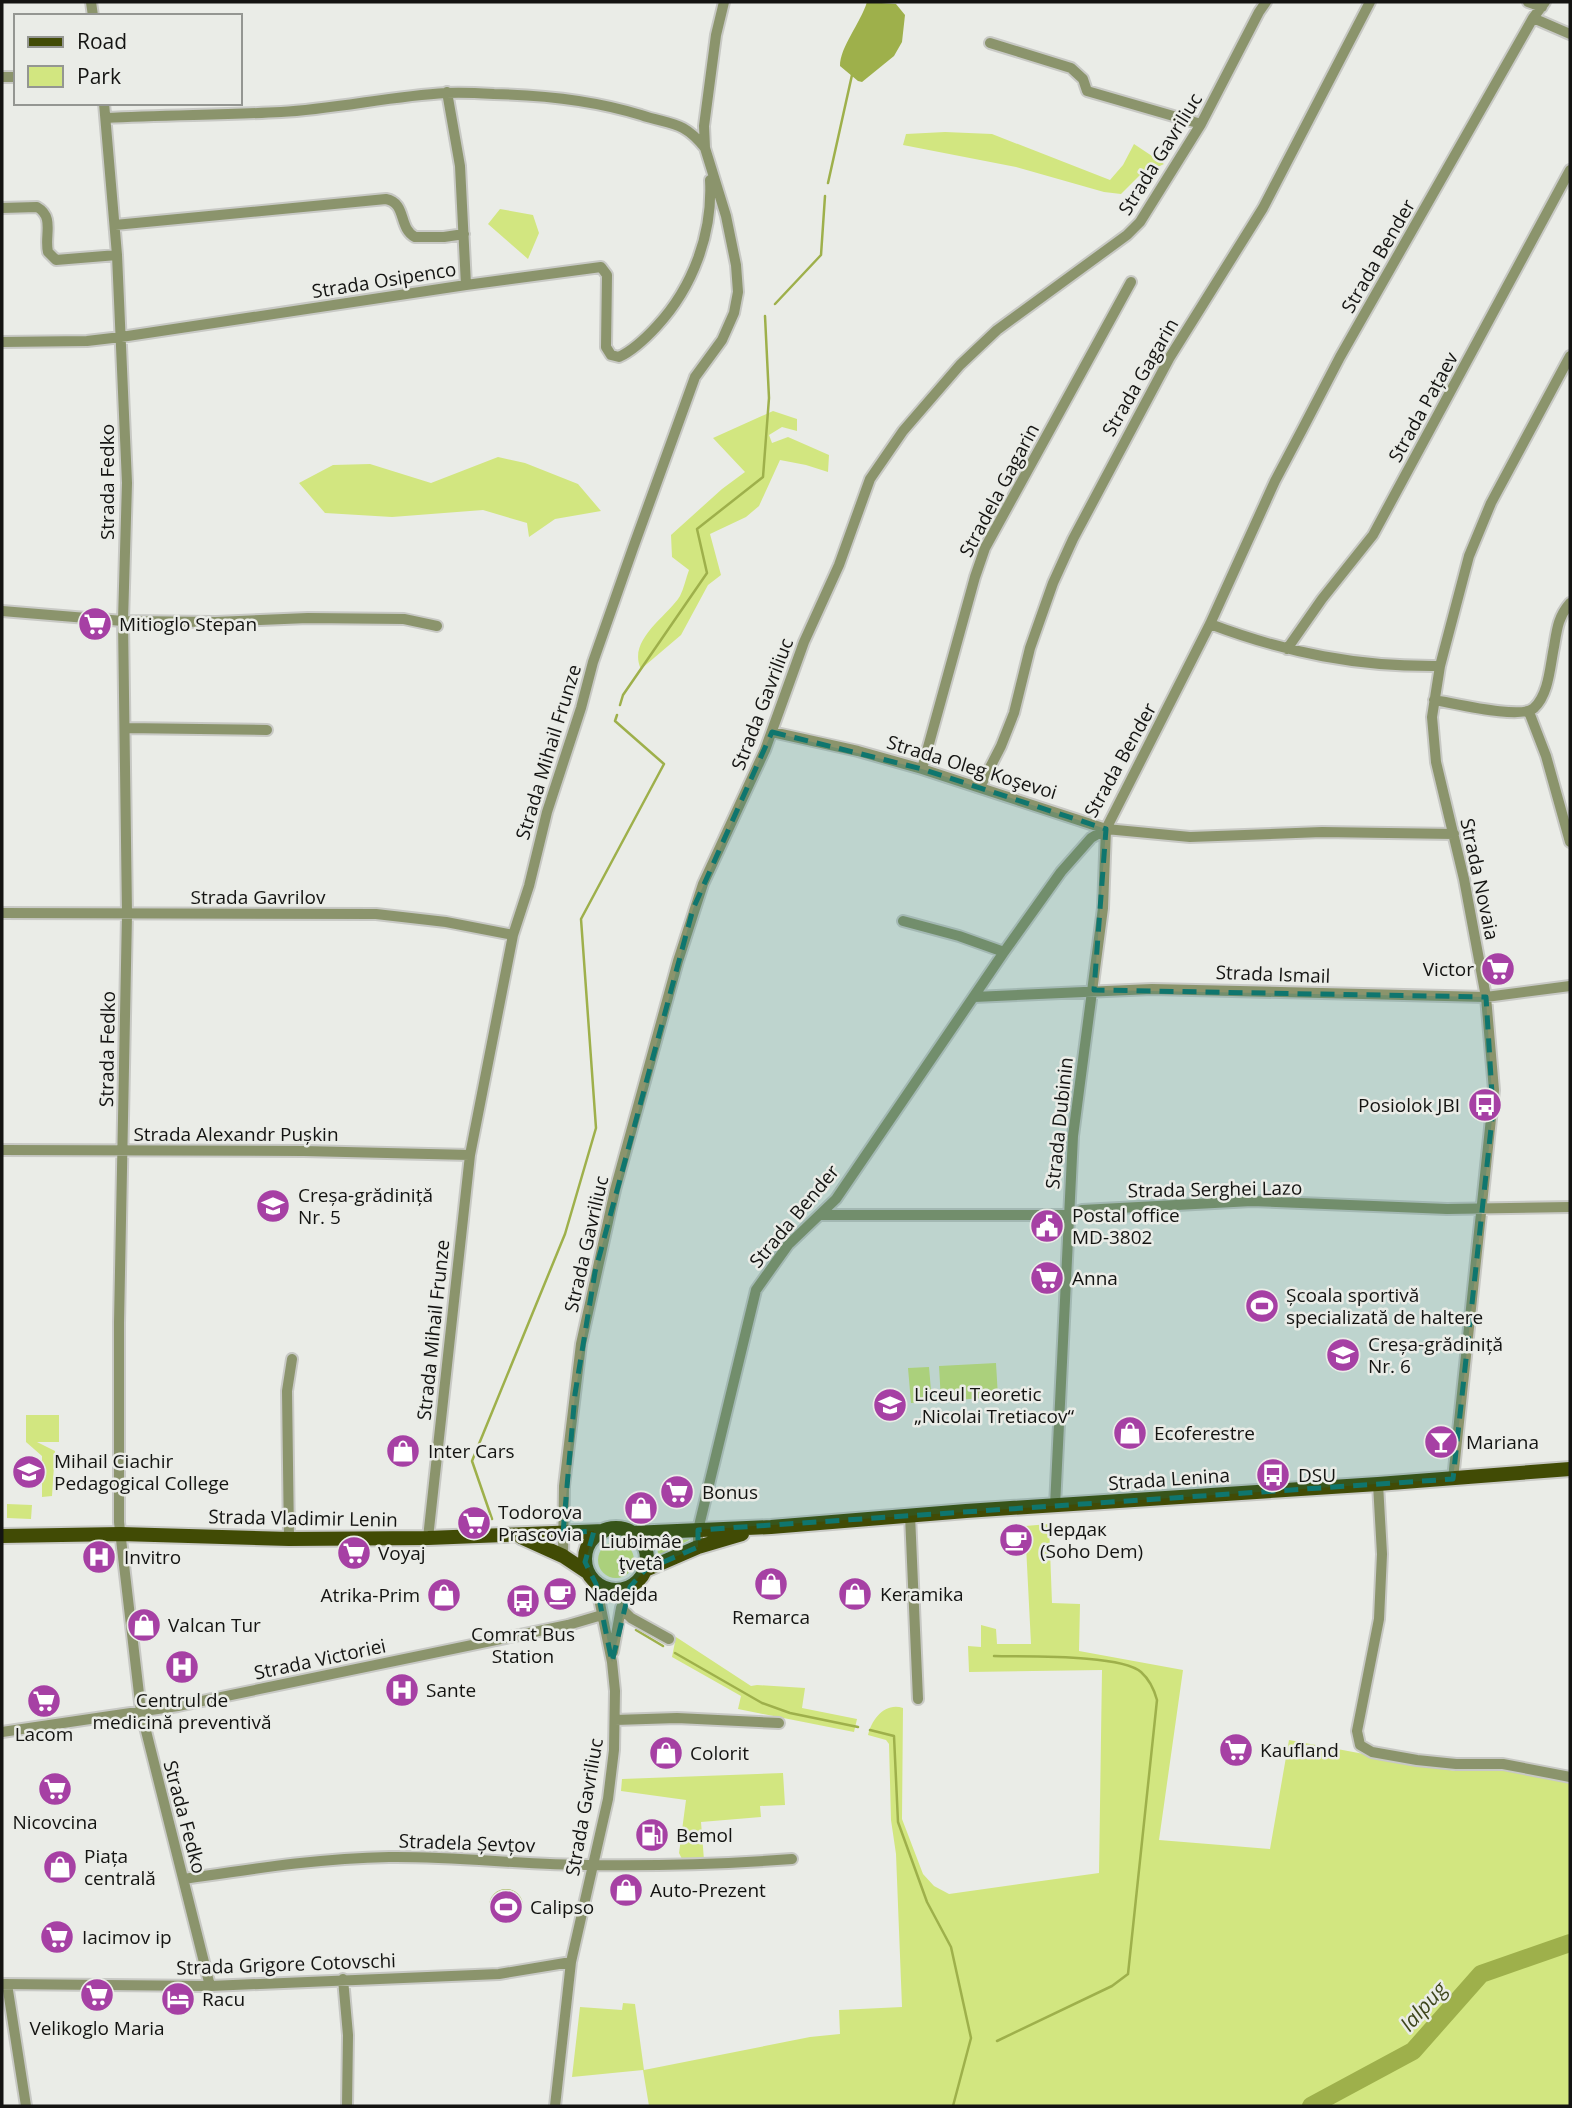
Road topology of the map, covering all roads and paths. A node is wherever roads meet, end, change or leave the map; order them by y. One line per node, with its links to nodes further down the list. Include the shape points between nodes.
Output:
1 (724, 2): 13 (street, Strada Mihail Frunze, via 707,101)
2 (1266, 2): 12 (street, Strada Gavriliuc)
3 (1370, 2): 38 (street, Strada Gagarin, via 1263,208 1170,357 1073,539 1030,648 1014,713)
4 (1528, 2): 5 (street)
5 (1544, 4): 6 (street, Strada Bender)
6 (1532, 18): 7 (street); 28 (street, Strada Bender, via 1340,357 1275,481)
7 (1570, 34)
8 (990, 43): 12 (street, via 1071,68 1083,79 1087,91)
9 (447, 92): 11 (street, via 282,112); 13 (street, via 596,103 679,125); 18 (street, via 460,166)
10 (104, 105): 11 (street, Strada Fedko)
11 (106, 118): 17 (street, Strada Fedko)
12 (1201, 124): 36 (street, Strada Gavriliuc, via 1140,222 997,330 903,431 870,480)
13 (705, 148): 14 (street, Strada Mihail Frunze)
14 (710, 167): 21 (street, Strada Osipenco, via 708,218 683,294 640,343 622,355 607,352 604,268); 45 (street, Strada Mihail Frunze, via 736,265 734,313 722,340 695,377 646,511 593,662)
15 (1570, 170): 30 (street, Strada Pațaev, via 1373,535)
16 (2, 208): 19 (street, via 42,209 48,219 48,252 56,260)
17 (115, 225): 18 (street, via 386,199 398,205 404,227 415,237); 19 (street, Strada Fedko)
18 (464, 234): 21 (street)
19 (117, 255): 22 (street, Strada Fedko)
20 (1131, 282): 37 (street, Stradela Gagarin, via 985,548)
21 (466, 285): 22 (street, Strada Osipenco)
22 (121, 337): 23 (street, Strada Osipenco); 27 (street, Strada Fedko, via 127,483)
23 (2, 342)
24 (1570, 356): 31 (street, Strada Novaia, via 1481,525)
25 (1570, 603): 33 (street, via 1558,622 1547,683)
26 (2, 611): 27 (street)
27 (123, 621): 29 (street, via 404,619); 34 (street, Strada Fedko)
28 (1210, 624): 30 (street); 39 (street, Strada Bender)
29 (437, 626)
30 (1287, 649): 31 (street, via 1362,664)
31 (1440, 666): 32 (street, Strada Novaia)
32 (1434, 700): 33 (street); 40 (street, Strada Novaia, via 1432,734)
33 (1529, 712): 41 (street)
34 (125, 728): 35 (street); 43 (street, Strada Fedko)
35 (267, 730)
36 (772, 732): 37 (street, Strada Oleg Koşevoi); 67 (street, Strada Gavriliuc, via 693,909 615,1190 581,1344)
37 (922, 769): 38 (street, Strada Oleg Koşevoi)
38 (980, 787): 39 (street, Strada Oleg Koşevoi)
39 (1106, 829): 40 (street, Strada Oleg Koşevoi, via 1190,837 1322,832); 46 (street, Strada Bender, via 1082,846); 48 (street, Strada Dubinin)
40 (1454, 835): 50 (street, Strada Novaia)
41 (1570, 842)
42 (2, 913): 43 (street, Strada Gavrilov)
43 (127, 914): 45 (street, Strada Gavrilov, via 376,914); 52 (street, Strada Fedko)
44 (903, 921): 46 (street)
45 (513, 935): 53 (street, Strada Mihail Frunze)
46 (1004, 952): 49 (street, Strada Bender)
47 (1570, 986): 50 (street, Strada Ismail)
48 (1094, 990): 49 (street, Strada Ismail); 50 (street, Strada Ismail); 57 (street, Strada Dubinin, via 1073,1136)
49 (974, 997): 56 (street, Strada Bender, via 849,1181)
50 (1486, 997): 55 (street, Strada Novaia, via 1494,1090)
51 (2, 1150): 52 (street, Strada Alexandr Pușkin)
52 (122, 1150): 53 (street, Strada Alexandr Pușkin); 69 (street, Strada Fedko)
53 (470, 1155): 72 (street, Strada Mihail Frunze)
54 (1570, 1207): 55 (street, Strada Serghei Lazo)
55 (1483, 1208): 57 (street, Strada Serghei Lazo, via 1252,1201 1082,1210); 60 (street, Strada Novaia)
56 (820, 1215): 57 (street, Strada Serghei Lazo); 65 (street, Strada Bender, via 788,1245 756,1290)
57 (1068, 1215): 62 (street, Strada Dubinin)
58 (292, 1359): 73 (street, via 287,1391)
59 (1570, 1469): 60 (main road, Strada Lenina)
60 (1453, 1479): 61 (main road, Strada Lenina)
61 (1378, 1485): 62 (main road, Strada Lenina); 88 (street, via 1382,1584 1357,1731 1360,1745 1372,1752 1417,1760 1503,1764)
62 (1055, 1506): 63 (main road, Strada Lenina)
63 (910, 1515): 64 (main road, Strada Lenina); 83 (street)
64 (771, 1527): 65 (main road); 74 (main road)
65 (698, 1530): 68 (main road); 74 (street, Strada Bender)
66 (604, 1531): 67 (main road, Strada Vladimir Lenin); 68 (main road, via 613,1528); 77 (main road, via 595,1536 585,1553)
67 (563, 1532): 70 (main road, Strada Vladimir Lenin); 75 (street, Strada Gavriliuc)
68 (631, 1533): 76 (main road, via 645,1549)
69 (121, 1534): 71 (main road, Strada Vladimir Lenin); 73 (main road, Strada Vladimir Lenin); 84 (street, Strada Fedko)
70 (516, 1535): 72 (main road, Strada Vladimir Lenin); 75 (main road)
71 (2, 1536)
72 (428, 1538): 73 (main road, Strada Vladimir Lenin)
73 (289, 1539)
74 (698, 1547): 76 (main road)
75 (563, 1556): 77 (main road)
76 (645, 1570): 78 (main road)
77 (592, 1578): 78 (main road, via 613,1590); 80 (street, Strada Gavriliuc)
78 (630, 1587): 79 (street, Strada Gavriliuc)
79 (621, 1608): 81 (street); 82 (street, Strada Gavriliuc)
80 (602, 1615): 82 (street, Strada Gavriliuc); 84 (street, Strada Victoriei, via 528,1634)
81 (669, 1639)
82 (612, 1662): 85 (street, Strada Gavriliuc)
83 (918, 1699)
84 (141, 1711): 87 (street, Strada Victoriei); 91 (street, Strada Fedko)
85 (615, 1720): 86 (street, Strada Gavriliuc); 90 (street, Strada Gavriliuc, via 609,1789)
86 (779, 1723)
87 (2, 1732)
88 (1570, 1777)
89 (792, 1859): 90 (street, Stradela Șevțov)
90 (593, 1865): 91 (street, Stradela Șevțov, via 386,1857 287,1864); 92 (street, Strada Gavriliuc)
91 (184, 1879): 95 (street, Strada Fedko)
92 (571, 1962): 93 (street, Strada Grigore Cotovschi, via 499,1974); 98 (street, Strada Gavriliuc)
93 (343, 1979): 95 (street, Strada Grigore Cotovschi); 97 (street)
94 (4, 1984): 95 (street, Strada Grigore Cotovschi); 96 (street)
95 (210, 1986)
96 (26, 2106)
97 (347, 2106)
98 (555, 2106)

